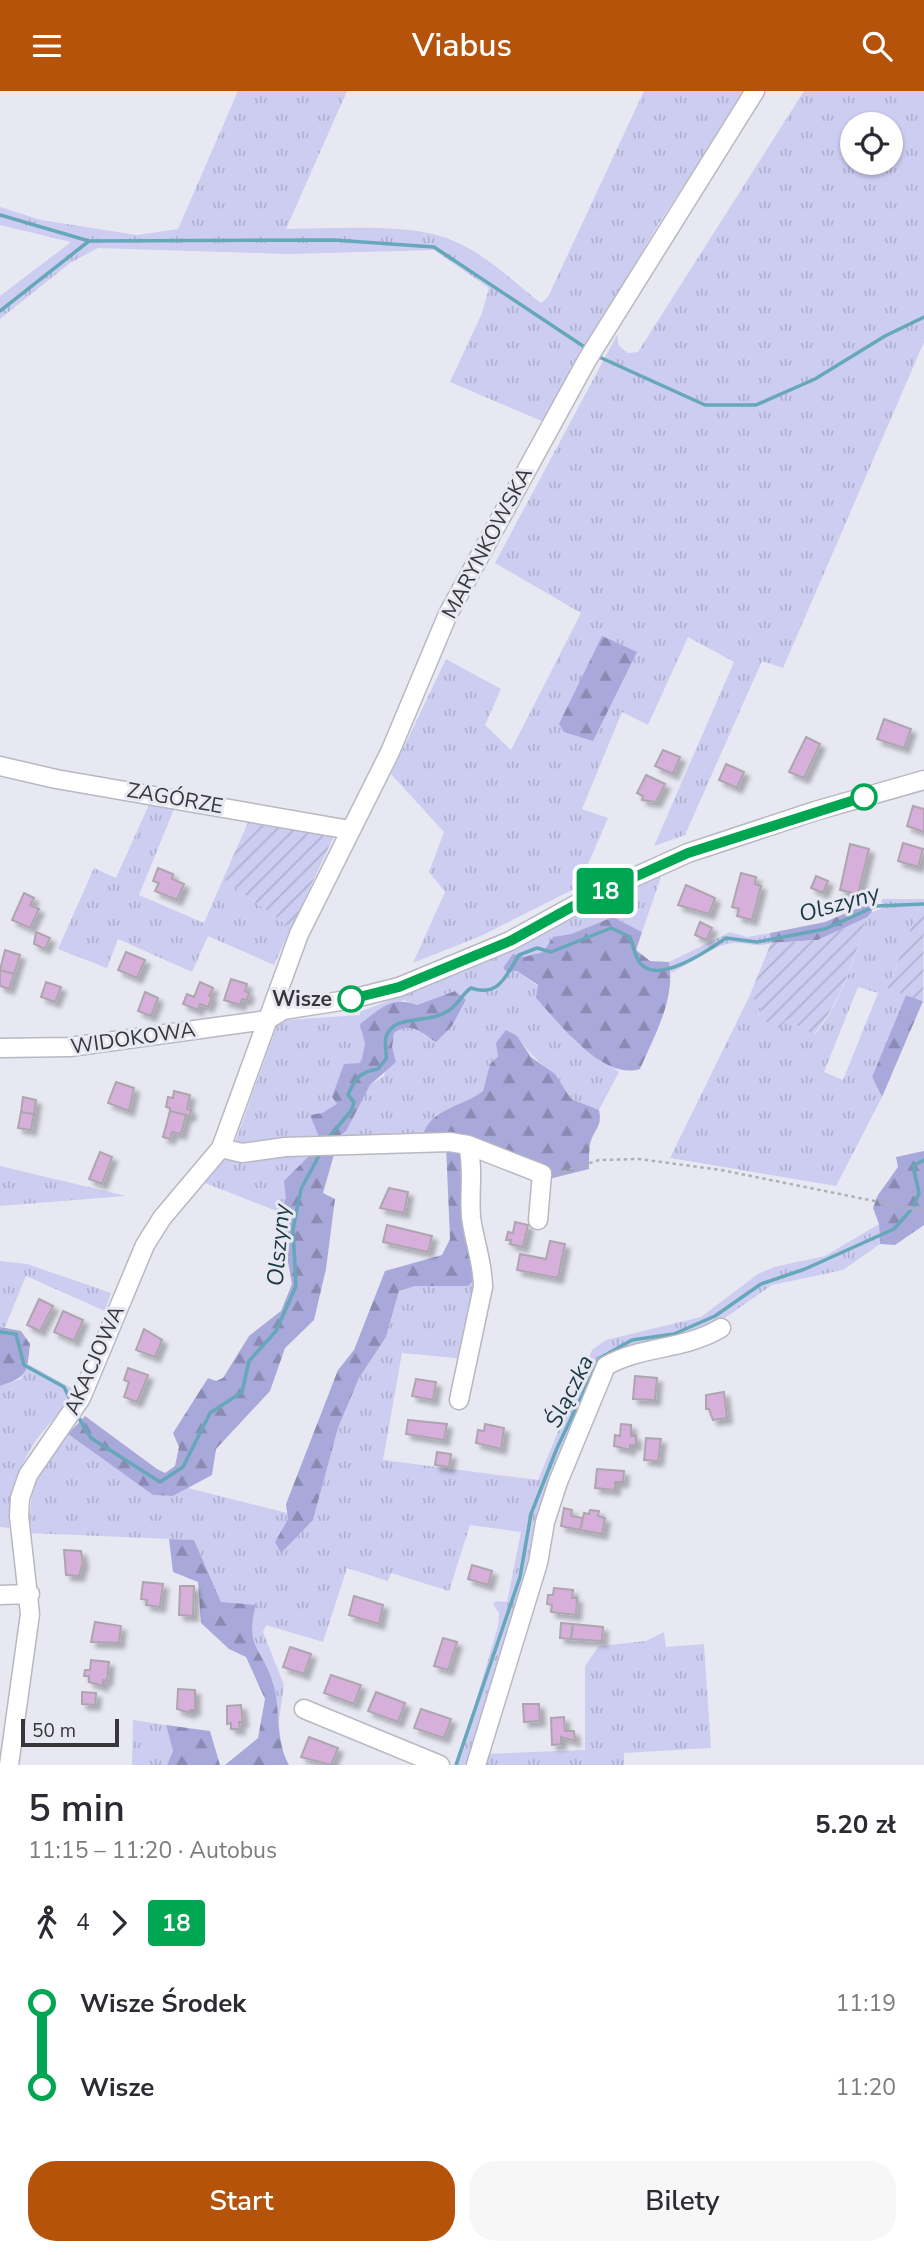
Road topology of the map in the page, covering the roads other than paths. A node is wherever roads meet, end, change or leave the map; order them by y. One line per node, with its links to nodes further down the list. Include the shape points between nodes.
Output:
1 (755, 91): 4 (street, MARYNKOWSKA, via 587,360 495,525 448,614 390,752)
2 (0, 766): 4 (street, ZAGÓRZE)
3 (924, 780): 5 (street, via 688,853 588,898 510,941 399,987 284,1010)
4 (350, 830): 5 (street, MARYNKOWSKA, via 299,934)
5 (267, 1020): 6 (street, WIDOKOWA, via 70,1047); 8 (street, AKACJOWA)
6 (0, 1048)
7 (468, 1145): 8 (street, via 416,1142 242,1153); 9 (street, via 542,1174); 11 (street, via 472,1221 483,1287)
8 (221, 1148): 12 (street, AKACJOWA, via 145,1245 81,1398 28,1475 19,1516)
9 (538, 1220)
10 (721, 1328): 17 (street, via 698,1341 623,1357 606,1366 545,1522 538,1563)
11 (460, 1399)
12 (30, 1594): 13 (street); 15 (street, AKACJOWA)
13 (0, 1595)
14 (304, 1709): 16 (street)
15 (9, 1765)
16 (440, 1765)
17 (476, 1765)

